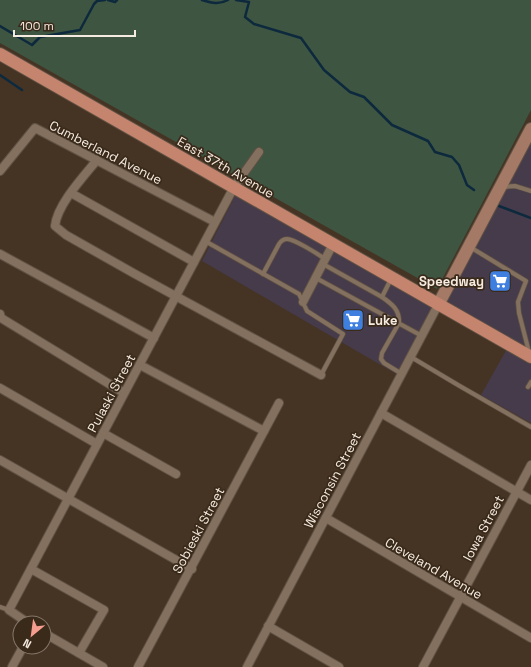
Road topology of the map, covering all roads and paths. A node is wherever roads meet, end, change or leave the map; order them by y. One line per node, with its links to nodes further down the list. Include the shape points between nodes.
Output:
1 (0, 54): 8 (main road, East 37th Avenue)
2 (531, 129): 3 (street)
3 (528, 142): 7 (street)
4 (258, 152): 8 (street, Pulaski Street)
5 (97, 160): 6 (street, Cumberland Avenue, via 35,128); 10 (street); 11 (street, Cumberland Avenue)
6 (0, 171)
7 (500, 187): 9 (lane, via 515,186); 14 (street)
8 (234, 188): 11 (street, Pulaski Street); 13 (main road, East 37th Avenue)
9 (531, 192)
10 (71, 193): 16 (street); 21 (street, via 56,218 55,226 66,235)
11 (215, 222): 12 (street, Pulaski Street)
12 (205, 241): 16 (street, Pulaski Street); 18 (lane)
13 (333, 244): 17 (street); 20 (main road, East 37th Avenue)
14 (469, 246): 24 (street); 30 (lane, via 526,281 518,302)
15 (0, 254): 28 (street)
16 (194, 262): 21 (street, Pulaski Street)
17 (324, 262): 18 (lane, via 293,240 286,239 279,244); 19 (street); 22 (lane)
18 (263, 274): 23 (lane, via 299,294)
19 (316, 278): 23 (street); 26 (lane)
20 (392, 278): 22 (lane); 24 (main road, East 37th Avenue)
21 (176, 296): 28 (street, Pulaski Street); 33 (street)
22 (382, 297): 26 (lane, via 397,310)
23 (303, 302): 33 (lane, via 307,311 343,334)
24 (438, 305): 27 (street, Wisconsin Street); 30 (main road, East 37th Avenue)
25 (0, 314): 37 (street, via 1,318)
26 (399, 323): 27 (lane); 32 (lane, via 381,359)
27 (422, 336): 29 (street, Wisconsin Street)
28 (154, 338): 31 (street, Pulaski Street)
29 (411, 357): 32 (street, Wisconsin Street); 40 (lane)
30 (530, 357)
31 (140, 365): 37 (street, Pulaski Street); 41 (street)
32 (402, 374): 39 (street, Wisconsin Street)
33 (321, 375)
34 (531, 382): 35 (lane)
35 (528, 387)
36 (0, 388): 43 (street)
37 (124, 393): 42 (street, Pulaski Street)
38 (279, 404): 41 (street, Sobieski Street)
39 (381, 413): 47 (street); 50 (street, Wisconsin Street)
40 (531, 427)
41 (264, 431): 52 (street, Sobieski Street)
42 (103, 433): 43 (street, Pulaski Street); 46 (street)
43 (97, 444): 48 (street, Pulaski Street)
44 (0, 460): 48 (street)
45 (531, 464): 47 (street, Iowa Street)
46 (176, 474)
47 (516, 492): 49 (street); 53 (street, Iowa Street)
48 (68, 498): 51 (street, Pulaski Street); 52 (street)
49 (531, 500)
50 (326, 518): 53 (street, Cleveland Avenue); 57 (street, Wisconsin Street)
51 (31, 569): 55 (street, Pulaski Street); 60 (street, via 104,610)
52 (192, 569): 64 (street, Sobieski Street)
53 (460, 598): 59 (street, Cleveland Avenue); 67 (street, Iowa Street)
54 (0, 607): 55 (lane)
55 (9, 610): 56 (street)
56 (16, 615)
57 (268, 626): 65 (street, Wisconsin Street); 66 (street)
58 (52, 638): 60 (street)
59 (531, 638)
60 (79, 653): 63 (street)
61 (19, 655): 62 (street)
62 (12, 667)
63 (103, 667)
64 (138, 667)
65 (247, 667)
66 (339, 667)
67 (423, 667)

